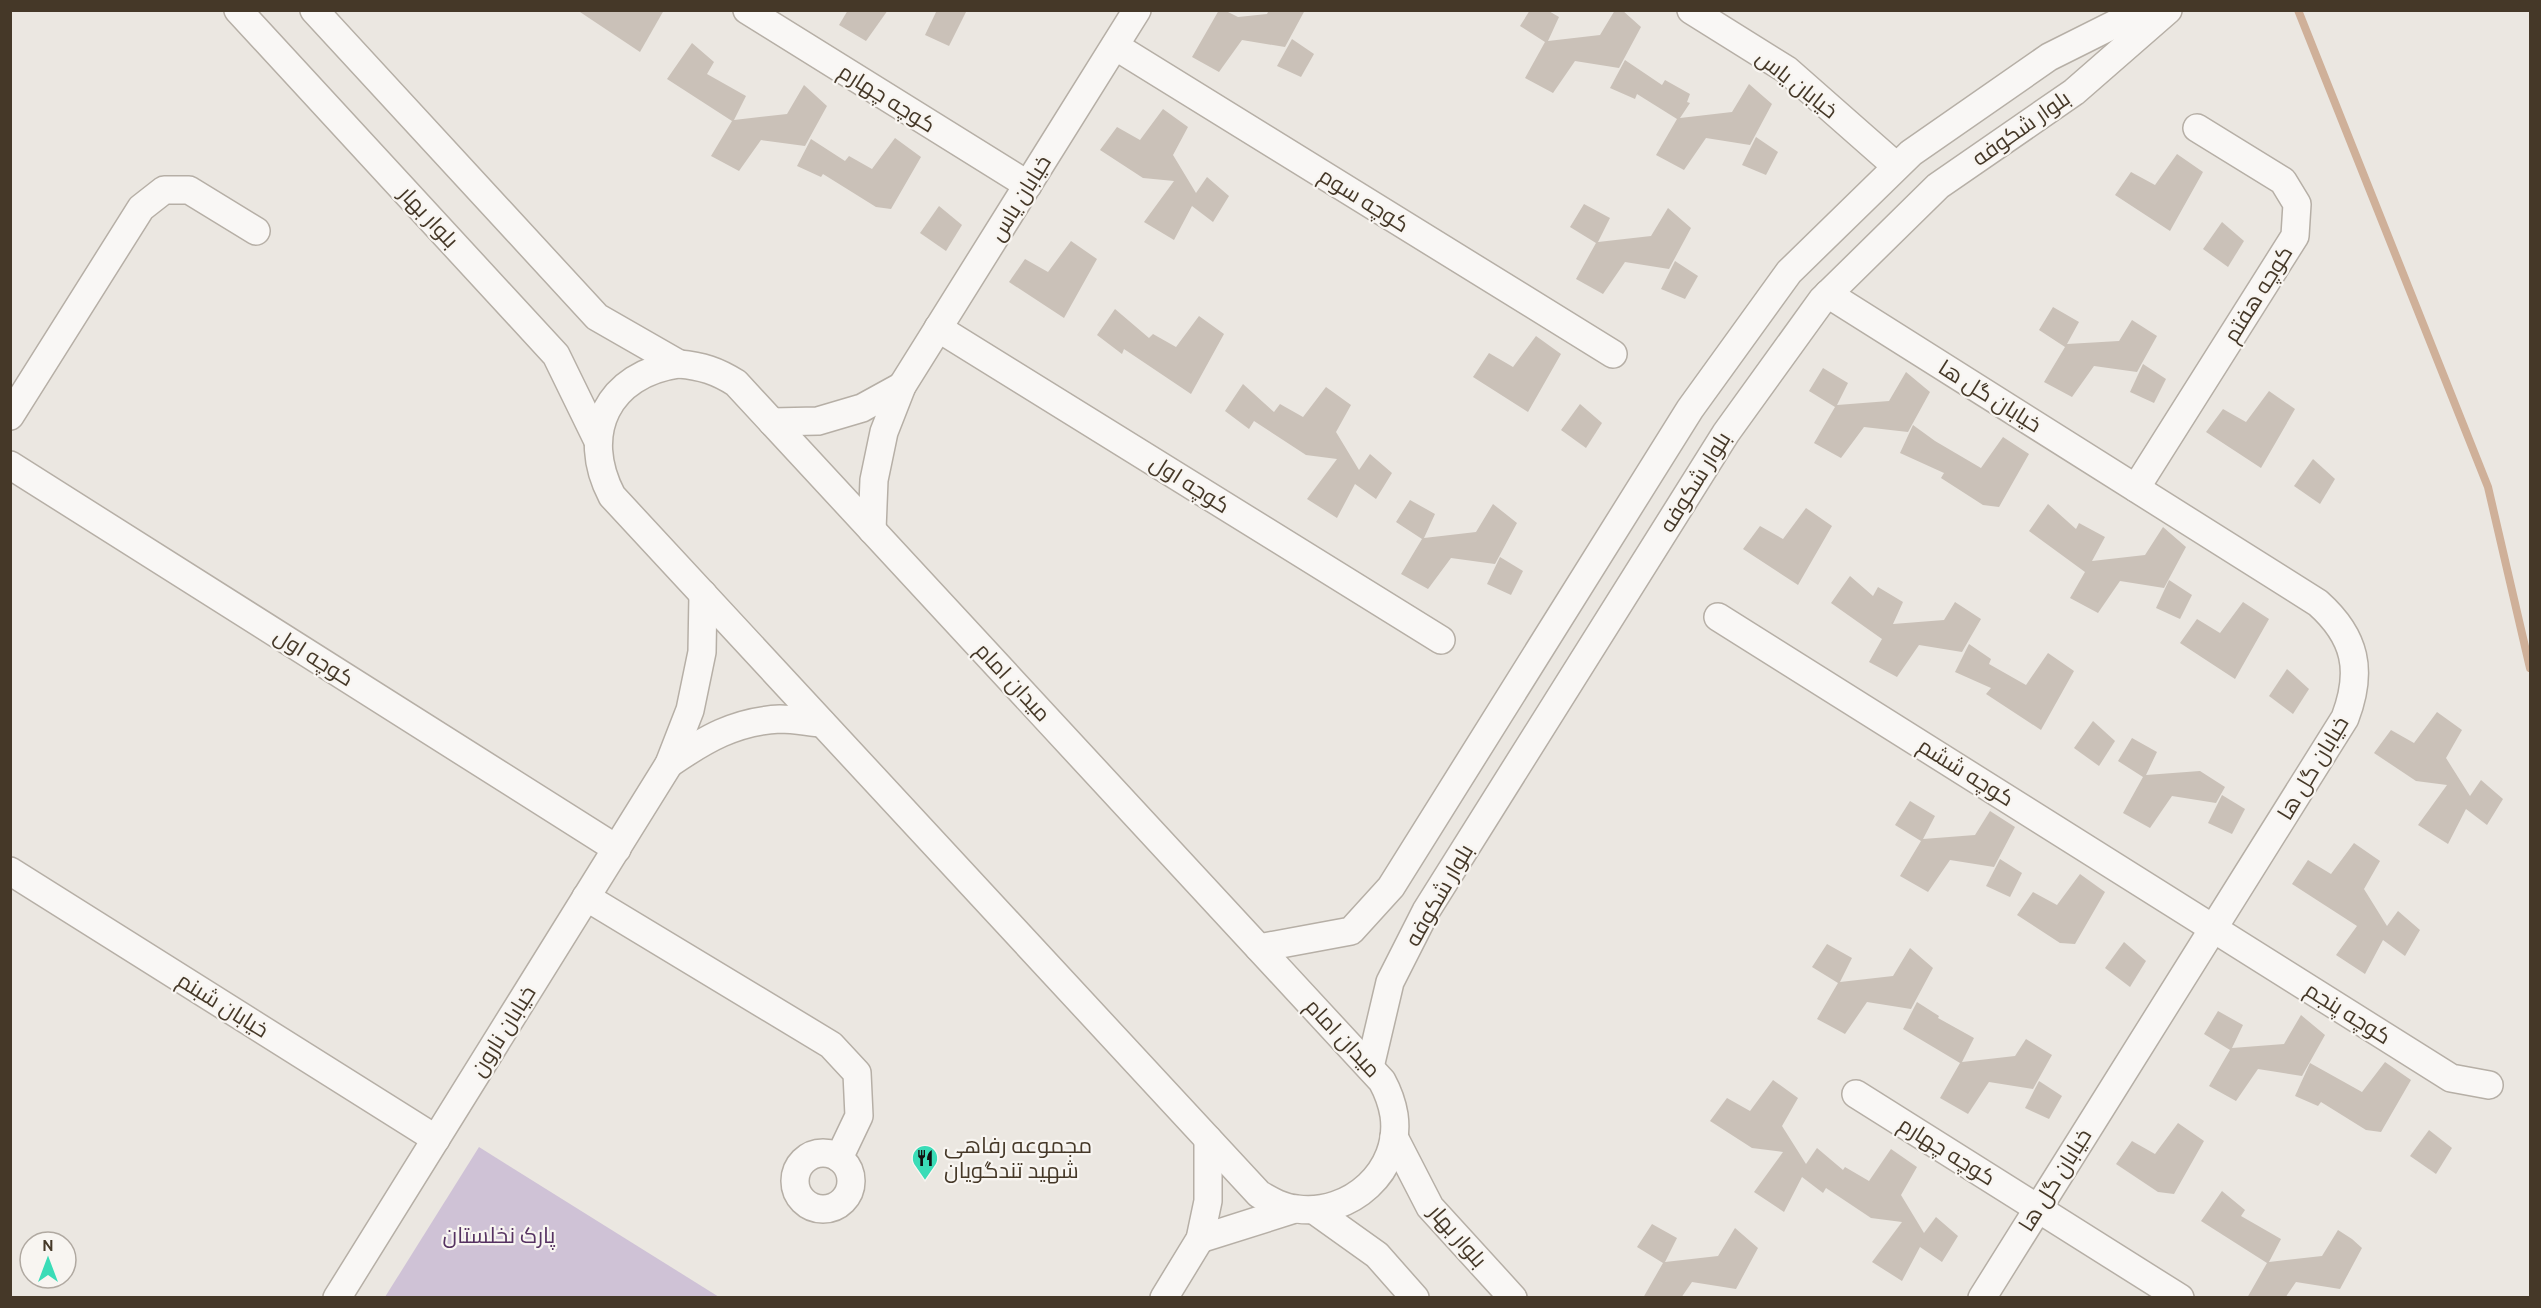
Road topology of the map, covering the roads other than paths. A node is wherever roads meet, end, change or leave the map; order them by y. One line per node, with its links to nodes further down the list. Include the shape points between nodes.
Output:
1 (238, 10): 21 (street, بلوار بهار, via 556,355)
2 (314, 10): 17 (street, via 597,317)
3 (747, 10): 12 (street, کوچه چهارم)
4 (752, 10): 12 (street)
5 (1137, 10): 9 (street, خیابان یاس)
6 (1691, 10): 11 (street, خیابان یاس, via 1787,70)
7 (2143, 10): 11 (street, بلوار شکوفه, via 2049,57)
8 (2168, 10): 14 (street, بلوار شکوفه, via 2074,92 1938,186)
9 (1115, 46): 12 (street, خیابان یاس); 16 (street, کوچه سوم)
10 (2197, 128): 23 (street, کوچه هفتم, via 2283,181 2297,204 2295,236)
11 (1896, 166): 34 (street, بلوار شکوفه, via 1789,272 1690,409 1391,887 1351,931)
12 (1028, 185): 15 (street, خیابان یاس)
13 (256, 231): 19 (street, via 189,189 164,189 141,208)
14 (1828, 294): 23 (street, خیابان گل ها); 35 (street, بلوار شکوفه, via 1726,433 1426,911 1389,982)
15 (939, 328): 18 (street, خیابان یاس); 27 (street, کوچه اول)
16 (1612, 354)
17 (680, 364): 20 (street, میدان امام, via 700,365 719,372 736,383); 21 (street, میدان امام, via 640,374 624,386 606,410)
18 (902, 386): 20 (street, via 862,408 818,421); 24 (street, خیابان یاس, via 873,480)
19 (10, 416)
20 (772, 422): 24 (street, میدان امام)
21 (597, 439): 25 (street, میدان امام, via 600,469 612,496)
22 (10, 465): 30 (street, کوچه اول)
23 (2136, 488): 33 (street, خیابان گل ها, via 2318,603 2340,626 2354,655 2353,698 2345,718)
24 (872, 530): 34 (street, میدان امام)
25 (703, 594): 28 (street, میدان امام); 29 (street, via 702,652 690,710)
26 (1718, 617): 33 (street, کوچه ششم)
27 (1441, 640)
28 (822, 723): 29 (street, via 781,719 741,725 703,740); 40 (street, میدان امام)
29 (669, 764): 30 (street, خیابان نارون)
30 (616, 849): 32 (street, خیابان نارون)
31 (10, 871): 39 (street, خیابان شبنم)
32 (586, 897): 39 (street, خیابان نارون); 41 (street, via 831,1045 857,1074 859,1116)
33 (2213, 928): 36 (street, کوچه پنجم, via 2451,1078); 42 (street, خیابان گل ها)
34 (1259, 948): 35 (street, میدان امام)
35 (1370, 1067): 38 (street, میدان امام, via 1391,1098)
36 (2489, 1085)
37 (1856, 1094): 42 (street, کوچه چهارم)
38 (1394, 1137): 43 (street, میدان امام, via 1380,1173 1367,1188 1333,1207); 48 (street, بلوار بهار, via 1430,1207)
39 (436, 1139): 45 (street, خیابان نارون)
40 (1208, 1140): 43 (street, میدان امام, via 1259,1194 1276,1204); 44 (street, via 1208,1201)
41 (839, 1158)
42 (2038, 1208): 49 (street, خیابان گل ها); 50 (street)
43 (1304, 1210): 44 (street); 47 (street, via 1377,1256)
44 (1200, 1239): 46 (street)
45 (337, 1298)
46 (1164, 1298)
47 (1415, 1298)
48 (1513, 1298)
49 (1982, 1298)
50 (2180, 1298)

